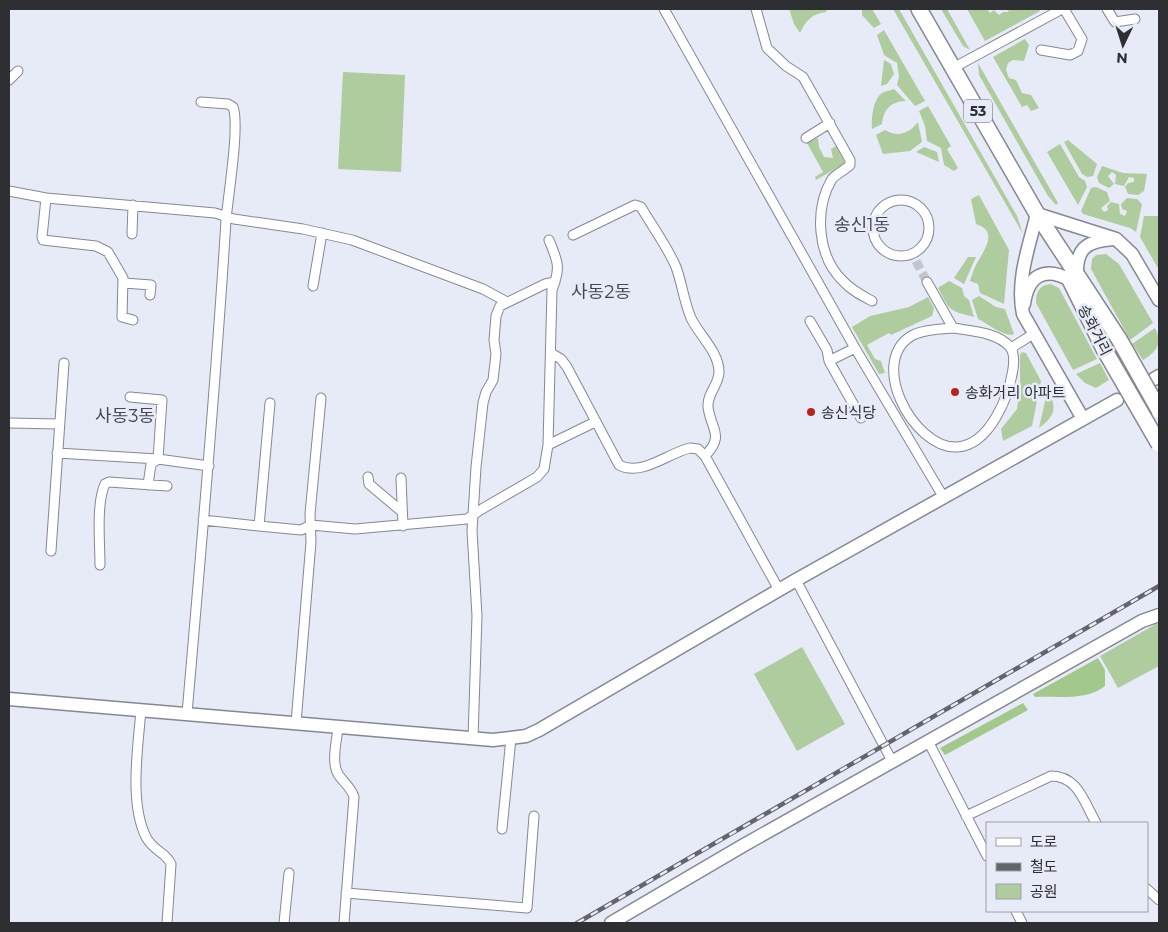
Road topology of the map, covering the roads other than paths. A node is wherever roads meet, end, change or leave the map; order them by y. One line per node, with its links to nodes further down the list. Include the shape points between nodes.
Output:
1 (664, 9): 26 (street)
2 (756, 9): 12 (street, via 767,48 786,66 803,76)
3 (919, 9): 8 (main road, 송화거리 / 53)
4 (1063, 9): 7 (street, via 1082,39 1078,51 1070,55); 8 (street)
5 (1108, 9): 6 (street, via 1115,22)
6 (1135, 19)
7 (1041, 50)
8 (953, 68): 17 (main road, 송화거리 / 53)
9 (18, 71): 10 (street)
10 (9, 80)
11 (201, 102): 18 (street, via 228,104 235,113)
12 (830, 122): 13 (street); 25 (street, via 850,160 850,164 833,177 820,217 821,235)
13 (806, 138)
14 (9, 191): 15 (street)
15 (46, 198): 16 (street); 30 (street, via 43,240 96,246 108,252)
16 (133, 205): 18 (street); 20 (street)
17 (1037, 214): 22 (street); 27 (main road, 송화거리 / 53); 36 (street, via 1021,284)
18 (226, 216): 19 (street); 63 (street)
19 (322, 233): 31 (street); 35 (street, via 352,240 483,288)
20 (132, 234)
21 (574, 236): 61 (street, via 632,204 640,207 675,265 691,318 718,365 718,381 709,398 708,408 717,436 714,446)
22 (1116, 239): 27 (street, via 1102,240 1083,248); 33 (street, via 1132,254)
23 (548, 240): 28 (street, via 559,265)
24 (914, 257): 24 (street, via 927,237 929,226 925,214 907,201 890,202 877,214 874,236 889,253)
25 (831, 266): 26 (street); 34 (street, via 847,285)
26 (815, 274): 41 (street)
27 (1073, 278): 36 (street, via 1051,272 1035,278 1025,300); 51 (main road, 송화거리 / 53, bridge, via 1119,339); 58 (main road, 송화거리 / 53, bridge, via 1104,349)
28 (555, 282): 35 (street); 43 (street, via 551,308)
29 (927, 282): 39 (street)
30 (124, 283): 32 (street, via 151,285); 37 (street, via 122,317)
31 (314, 286)
32 (150, 295)
33 (1159, 300)
34 (872, 301)
35 (507, 302): 70 (street, via 500,306 496,316 494,380 486,392 479,424)
36 (1023, 314): 40 (street)
37 (133, 320)
38 (810, 321): 44 (street, via 827,350)
39 (952, 328): 42 (street, via 980,332 1002,340); 50 (street, via 914,335 896,352 893,377)
40 (1035, 333): 42 (street); 54 (street)
41 (855, 348): 44 (street); 52 (street)
42 (1011, 348): 50 (street, via 1013,364 1008,396 999,415 968,444 958,447 938,443 917,425)
43 (551, 353): 55 (street, via 566,366); 59 (street)
44 (829, 361): 53 (street)
45 (64, 364): 57 (street)
46 (130, 396): 62 (street, via 162,400)
47 (321, 398): 72 (street)
48 (1117, 400): 54 (street)
49 (270, 403): 73 (street)
50 (906, 408): 52 (street)
51 (1159, 410)
52 (893, 413): 68 (street)
53 (861, 418)
54 (1083, 419): 68 (street)
55 (595, 422): 59 (street); 61 (street, via 620,465 626,469 639,469 690,448 698,449)
56 (9, 423): 57 (street)
57 (59, 424): 60 (street)
58 (1159, 444)
59 (548, 446): 70 (street, via 544,469 538,477)
60 (56, 452): 62 (street); 75 (street)
61 (705, 456): 78 (street)
62 (158, 459): 63 (street); 66 (street, via 151,464)
63 (209, 466): 71 (street)
64 (368, 477): 69 (street, via 369,484)
65 (401, 478): 69 (street)
66 (148, 485): 67 (street); 76 (street, via 105,484 100,520)
67 (167, 486)
68 (944, 498): 77 (street)
69 (401, 511): 74 (street)
70 (474, 514): 74 (street, via 458,522); 85 (street, via 472,560 477,616)
71 (203, 520): 73 (street); 82 (street)
72 (311, 525): 73 (street, via 301,530); 74 (street, via 356,529); 83 (street)
73 (259, 526)
74 (403, 526)
75 (51, 551)
76 (100, 565)
77 (796, 580): 78 (street); 88 (street)
78 (779, 590): 86 (street, via 539,730)
79 (1159, 615): 87 (street, via 1142,621)
80 (9, 699): 81 (street)
81 (141, 710): 82 (street); 98 (street, via 138,812 147,838 171,864)
82 (187, 714): 83 (street)
83 (296, 723): 84 (street)
84 (338, 727): 85 (street); 96 (street, via 337,773 354,797)
85 (473, 738): 86 (street)
86 (511, 738): 92 (street)
87 (928, 741): 88 (street); 90 (street)
88 (892, 761): 101 (street)
89 (534, 816): 96 (street, via 527,908)
90 (966, 816): 91 (street, via 1051,776 1062,776 1072,782); 93 (street)
91 (1095, 822)
92 (502, 829)
93 (986, 854)
94 (288, 873): 99 (street)
95 (1148, 890): 97 (street)
96 (346, 893): 100 (street)
97 (1159, 900)
98 (167, 923)
99 (284, 923)
100 (344, 923)
101 (611, 923)

